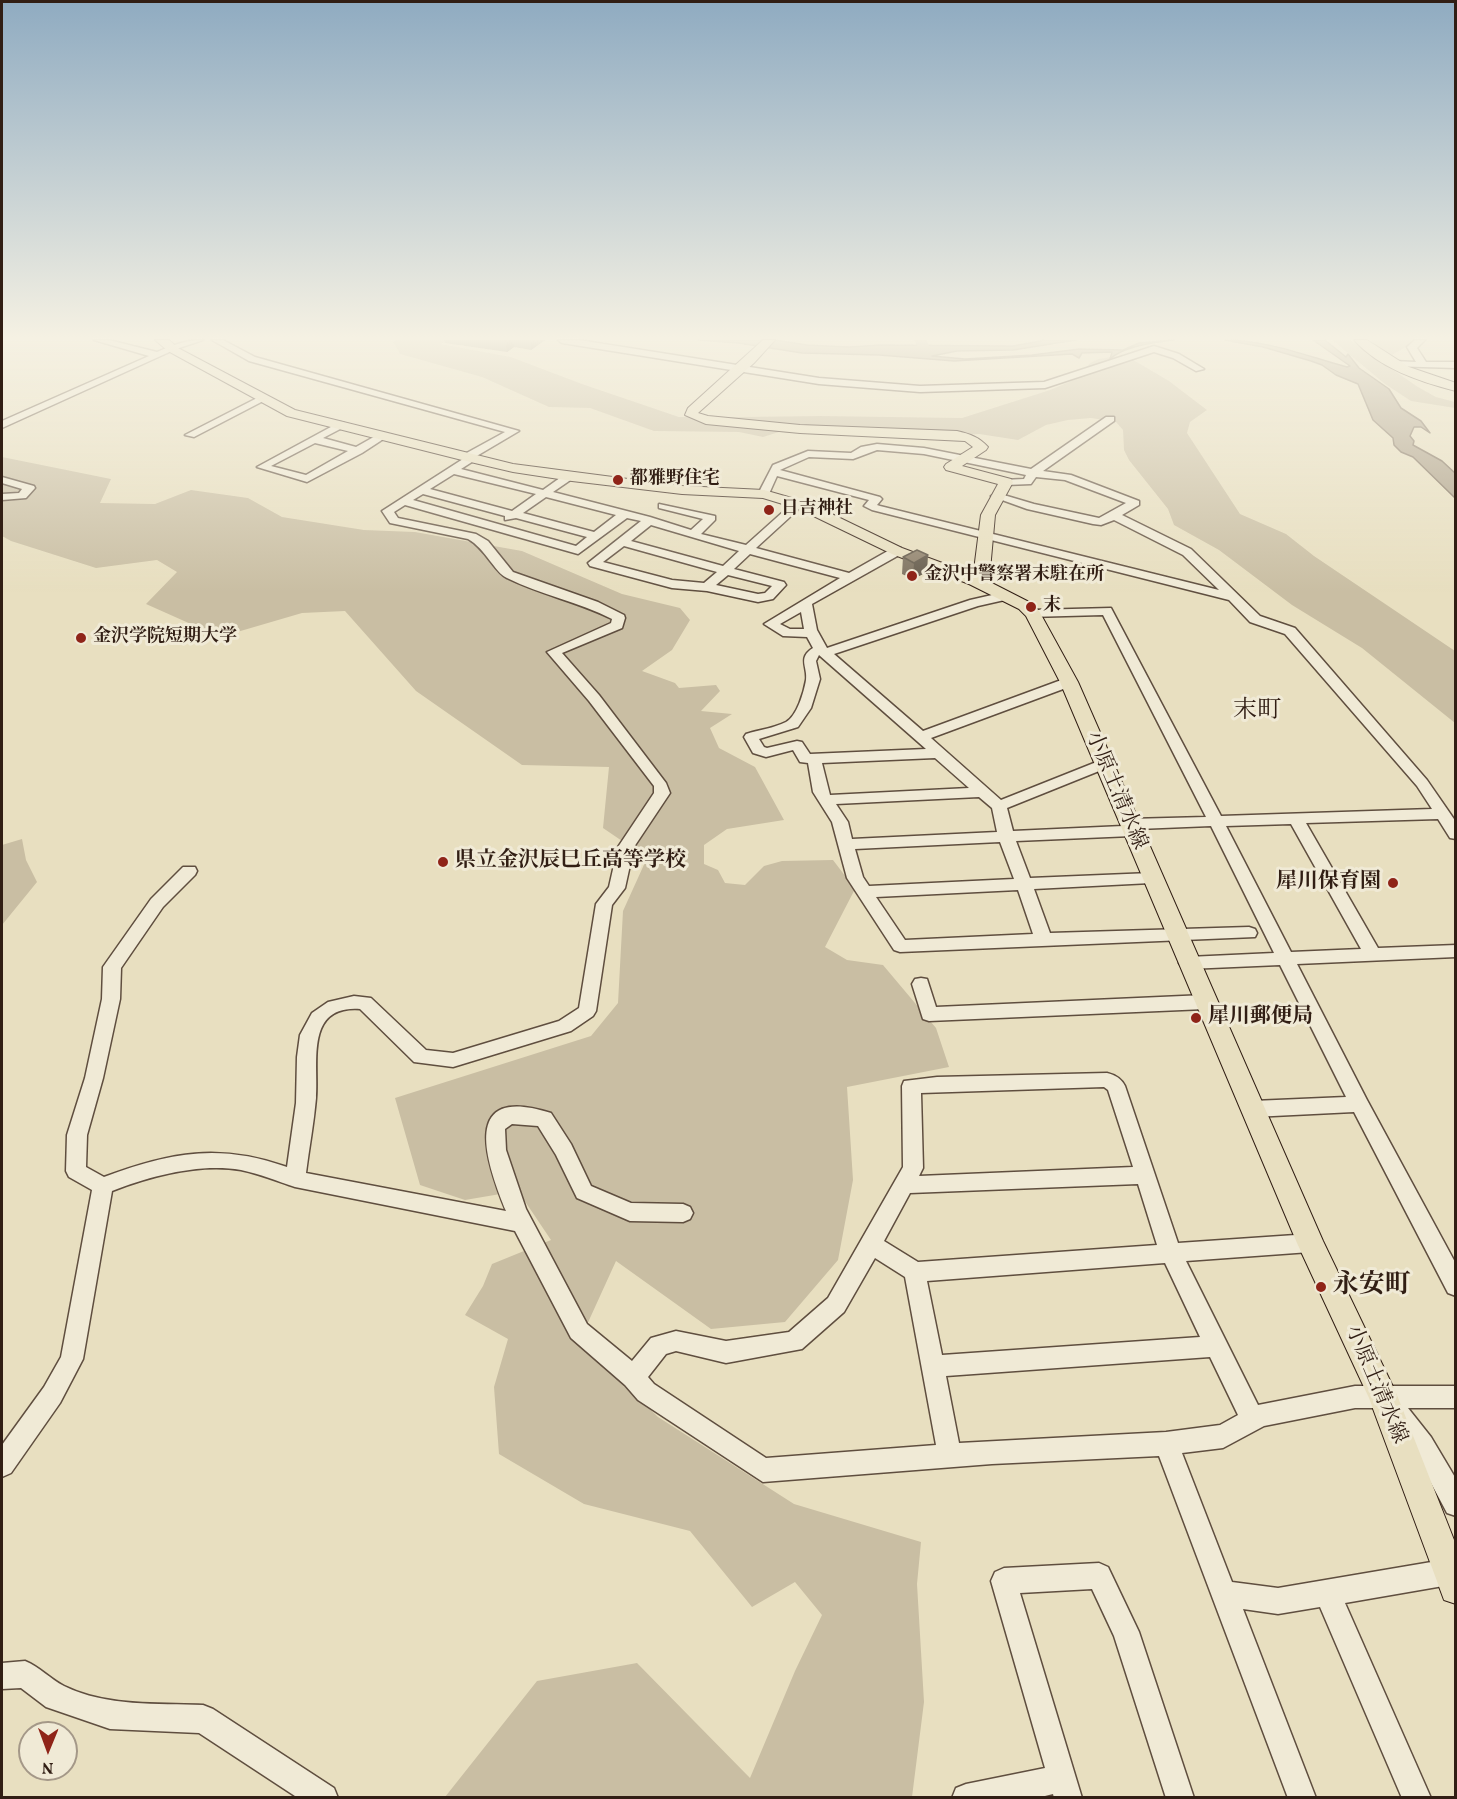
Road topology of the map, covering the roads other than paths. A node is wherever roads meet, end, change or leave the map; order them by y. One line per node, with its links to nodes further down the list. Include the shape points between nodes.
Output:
1 (212, 424): 7 (street)
2 (336, 424): 6 (main road, 小原土清水線)
3 (488, 424): 11 (street, via 514,431)
4 (747, 424): 12 (main road, via 957,435 981,447)
5 (1103, 424): 15 (street)
6 (340, 425): 8 (main road, 小原土清水線); 9 (street)
7 (190, 435)
8 (383, 436): 10 (street); 11 (main road, 小原土清水線)
9 (314, 439): 10 (street); 10 (street, via 262,467 307,479)
10 (358, 451)
11 (469, 458): 13 (street); 16 (main road, 小原土清水線)
12 (962, 460): 14 (street, via 924,451 877,447 853,456 808,454); 15 (street); 18 (main road, via 951,467)
13 (452, 470): 19 (street); 21 (street)
14 (772, 472): 22 (street); 35 (street, via 876,499 870,506 876,508)
15 (1033, 473): 18 (street, via 1027,482); 30 (street, via 1067,477 1135,503)
16 (568, 477): 20 (main road, 小原土清水線); 21 (street)
17 (2, 480): 24 (street, via 30,489 22,496)
18 (1006, 482): 23 (main road)
19 (422, 490): 25 (street); 28 (street)
20 (682, 490): 22 (main road, 小原土清水線); 27 (street)
21 (543, 493): 28 (street); 29 (street)
22 (764, 495): 26 (main road, 小原土清水線)
23 (996, 496): 30 (street, via 1093,521 1101,522); 35 (main road, via 988,515)
24 (2, 497)
25 (404, 501): 32 (street); 80 (street, via 388,511 394,521 472,536 484,543 509,575 594,605 619,618 617,625 554,652 594,698 661,786 662,793 626,847 616,888 604,904 587,1011 565,1026 453,1060 433,1060 421,1057 365,1003 334,1005 316,1018 307,1045 307,1092)
26 (798, 504): 37 (street); 38 (main road, 小原土清水線)
27 (663, 506): 31 (street); 33 (street, via 711,519)
28 (514, 514): 32 (street); 34 (street)
29 (624, 514): 31 (street); 34 (street)
30 (1114, 515): 44 (street, via 1187,552)
31 (647, 520): 33 (street); 36 (street)
32 (496, 527): 34 (street, via 578,550)
33 (693, 535): 37 (street)
34 (596, 536)
35 (986, 536): 41 (main road, via 982,570); 44 (street)
36 (622, 542): 39 (street); 42 (street, via 594,563 672,584)
37 (749, 550): 39 (street); 40 (street)
38 (897, 551): 40 (street); 41 (main road, 小原土清水線)
39 (726, 570): 42 (street); 42 (street, via 780,585 769,596 758,598)
40 (850, 577): 45 (street)
41 (975, 580): 43 (main road, 小原土清水線)
42 (707, 587)
43 (1005, 596): 46 (main road, 小原土清水線); 48 (street)
44 (1232, 597): 57 (street, via 1255,619 1290,631 1422,783)
45 (805, 603): 47 (street); 47 (street, via 770,624 788,633)
46 (1033, 614): 49 (main road, 小原土清水線); 59 (street, via 1107,611)
47 (810, 633): 48 (street)
48 (822, 651): 50 (street); 52 (street, via 812,654 809,661 813,679 804,708 793,724 751,737 758,750 766,753 797,745 805,759)
49 (1069, 682): 50 (street); 53 (main road, 小原土清水線)
50 (921, 737): 51 (street)
51 (941, 753): 52 (street); 54 (street)
52 (814, 759): 55 (street)
53 (1104, 764): 56 (street); 60 (main road, 小原土清水線)
54 (983, 792): 55 (street); 56 (street)
55 (825, 800): 63 (street, via 840,822)
56 (999, 806): 62 (street)
57 (1443, 814): 58 (street); 61 (street)
58 (1295, 818): 59 (street); 72 (street)
59 (1215, 822): 60 (street); 73 (street)
60 (1130, 828): 62 (street); 65 (main road, 小原土清水線)
61 (1455, 834)
62 (1006, 836): 63 (street); 66 (street)
63 (847, 844): 67 (street, via 855,878)
64 (189, 871): 82 (street, via 157,903 112,967 111,999 77,1135 75,1171)
65 (1151, 878): 66 (street); 69 (main road, 小原土清水線)
66 (1024, 884): 67 (street); 70 (street)
67 (864, 892): 70 (street, via 900,946)
68 (1250, 933): 69 (street)
69 (1176, 935): 70 (street); 74 (main road, 小原土清水線)
70 (1044, 940)
71 (1455, 951): 72 (street)
72 (1374, 956): 73 (street)
73 (1284, 958): 74 (street); 77 (street)
74 (1188, 963): 76 (main road, 小原土清水線)
75 (921, 984): 76 (street, via 929,1014)
76 (1205, 1002): 78 (main road, 小原土清水線)
77 (1359, 1104): 78 (street); 89 (street)
78 (1253, 1108): 85 (main road, 小原土清水線)
79 (1147, 1175): 81 (street); 81 (street, via 1116,1086 1107,1080 937,1084 911,1086 913,1168); 87 (street)
80 (295, 1179): 82 (street, via 260,1165 223,1160 125,1176); 84 (street)
81 (904, 1185): 86 (street)
82 (103, 1186): 98 (street, via 72,1359 52,1395)
83 (683, 1213): 84 (street, via 630,1212 584,1192 544,1119 523,1114 507,1116 495,1127 493,1142)
84 (520, 1223): 92 (street, via 579,1331)
85 (1310, 1243): 87 (street); 93 (main road, 小原土清水線)
86 (872, 1244): 88 (street); 92 (street, via 836,1305 794,1342 726,1352 676,1341 659,1345)
87 (1171, 1254): 88 (street); 90 (street)
88 (915, 1272): 91 (street)
89 (1455, 1286)
90 (1216, 1346): 91 (street); 95 (street)
91 (933, 1366): 97 (street)
92 (633, 1377): 97 (street, via 646,1392 763,1470)
93 (1382, 1395): 94 (street); 95 (street, via 1355,1396 1260,1415); 99 (street, via 1423,1445); 100 (main road, 小原土清水線)
94 (1455, 1397)
95 (1252, 1420): 96 (street, via 1223,1436)
96 (1166, 1444): 97 (street); 102 (street)
97 (950, 1456)
98 (2, 1465)
99 (1455, 1504)
100 (1452, 1580): 101 (street)
101 (1327, 1593): 102 (street, via 1278,1601); 109 (street)
102 (1224, 1594): 108 (street)
103 (2, 1676): 105 (street, via 26,1674 56,1697 110,1715 203,1719)
104 (1066, 1788): 106 (street); 107 (street, via 1005,1581 1099,1576 1126,1632)
105 (324, 1797)
106 (966, 1797)
107 (1180, 1797)
108 (1302, 1797)
109 (1417, 1797)

